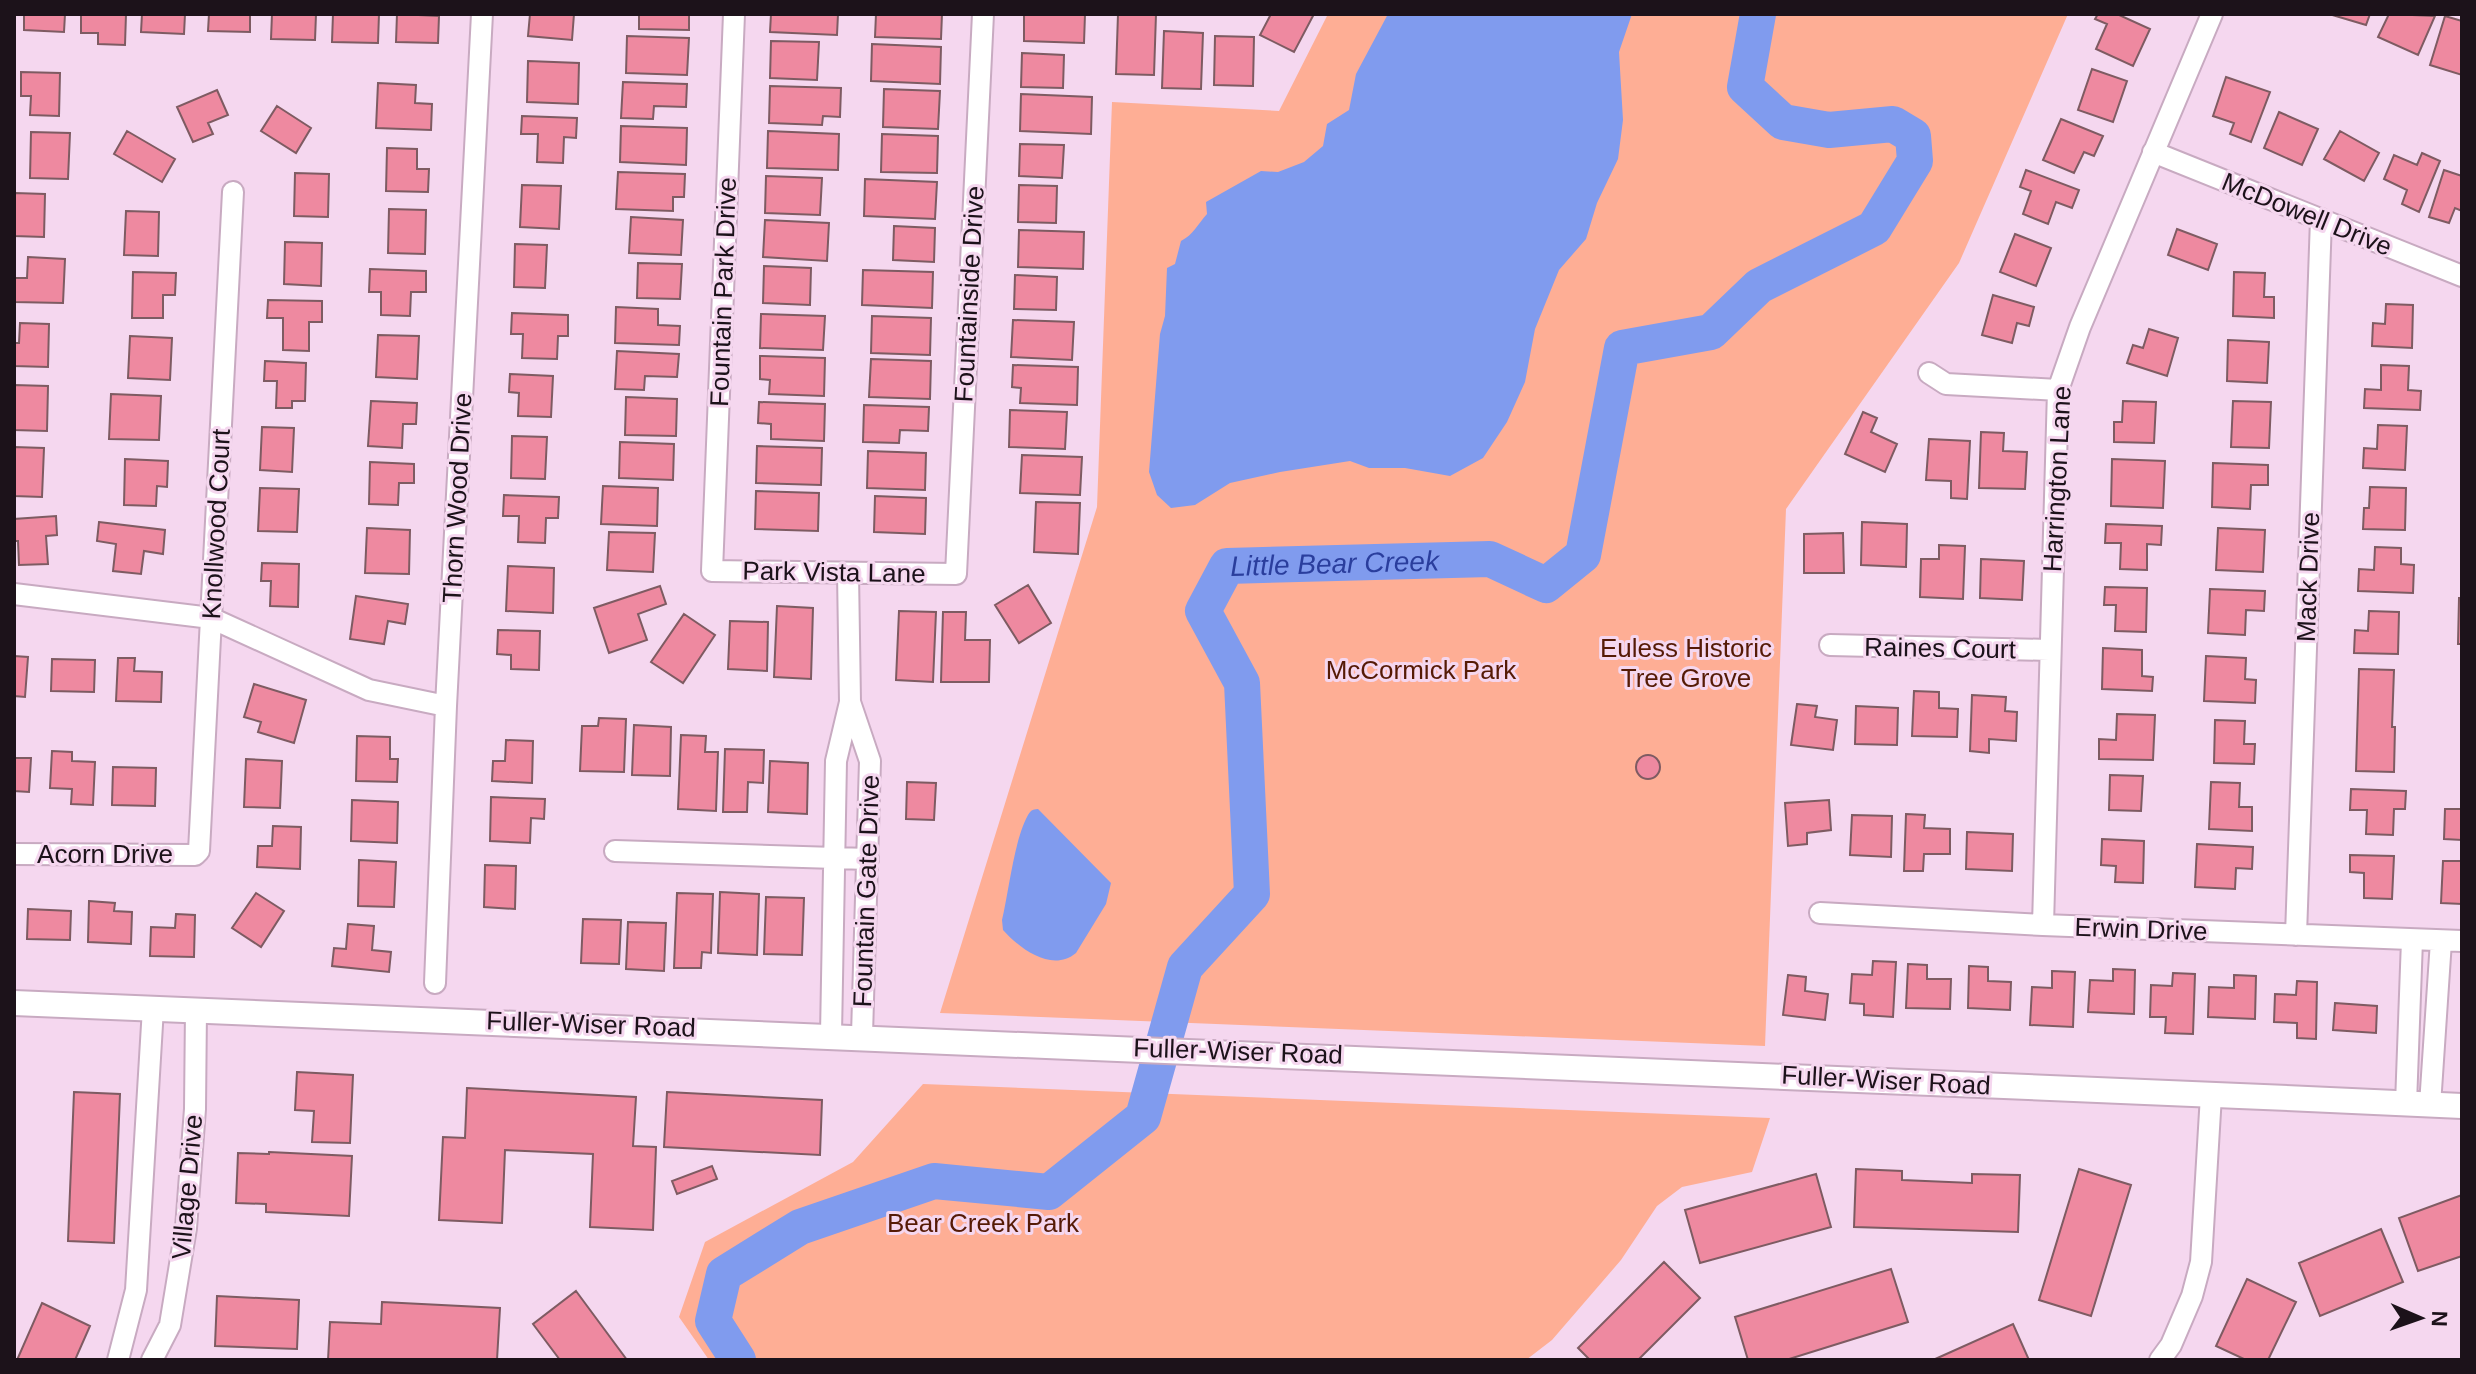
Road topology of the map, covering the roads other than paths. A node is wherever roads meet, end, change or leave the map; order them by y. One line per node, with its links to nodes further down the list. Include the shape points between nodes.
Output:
1 (482, 14): 19 (street, Thorn Wood Drive)
2 (734, 14): 11 (street, Fountain Park Drive)
3 (983, 14): 13 (street, Fountainside Drive)
4 (2212, 14): 5 (street, Harrington Lane)
5 (2153, 152): 7 (street, McDowell Drive); 10 (street, Harrington Lane)
6 (233, 192): 15 (street, Knollwood Court)
7 (2321, 219): 8 (street, McDowell Drive); 27 (street, Mack Drive)
8 (2462, 276)
9 (1929, 373): 10 (street, via 1946,384)
10 (2058, 390): 17 (street, Harrington Lane)
11 (712, 571): 12 (street, Park Vista Lane)
12 (848, 573): 13 (street, Park Vista Lane); 18 (street, Fountain Gate Drive)
13 (956, 574)
14 (14, 594): 15 (street)
15 (211, 618): 19 (street, via 369,690); 22 (street, Knollwood Court)
16 (1830, 645): 17 (street, Raines Court)
17 (2049, 650): 26 (street, Harrington Lane)
18 (850, 702): 23 (street, Fountain Gate Drive, via 836,761); 24 (street, Fountain Gate Drive, via 870,761)
19 (446, 706): 31 (street, Thorn Wood Drive)
20 (615, 851): 23 (street)
21 (14, 854): 22 (street, Acorn Drive)
22 (195, 855)
23 (834, 858): 24 (street); 35 (street, Fountain Gate Drive)
24 (868, 859): 36 (street, Fountain Gate Drive)
25 (1820, 913): 26 (street, Erwin Drive)
26 (2043, 925): 27 (street, Erwin Drive)
27 (2296, 935): 28 (street, Erwin Drive)
28 (2412, 940): 29 (street, Erwin Drive); 38 (street)
29 (2441, 941): 30 (street, Erwin Drive); 38 (street)
30 (2462, 941)
31 (435, 983)
32 (14, 1003): 33 (street, Fuller-Wiser Road)
33 (153, 1008): 34 (street, Fuller-Wiser Road); 40 (street, Village Drive, via 136,1290)
34 (196, 1009): 35 (street, Fuller-Wiser Road); 41 (street, Village Drive, via 186,1228 170,1325)
35 (831, 1034): 36 (street, Fuller-Wiser Road)
36 (862, 1035): 37 (street, Fuller-Wiser Road)
37 (2211, 1095): 38 (street, Fuller-Wiser Road); 42 (street, via 2201,1262 2192,1296)
38 (2418, 1104): 39 (street, Fuller-Wiser Road)
39 (2462, 1106)
40 (118, 1360)
41 (152, 1360)
42 (2160, 1360)

